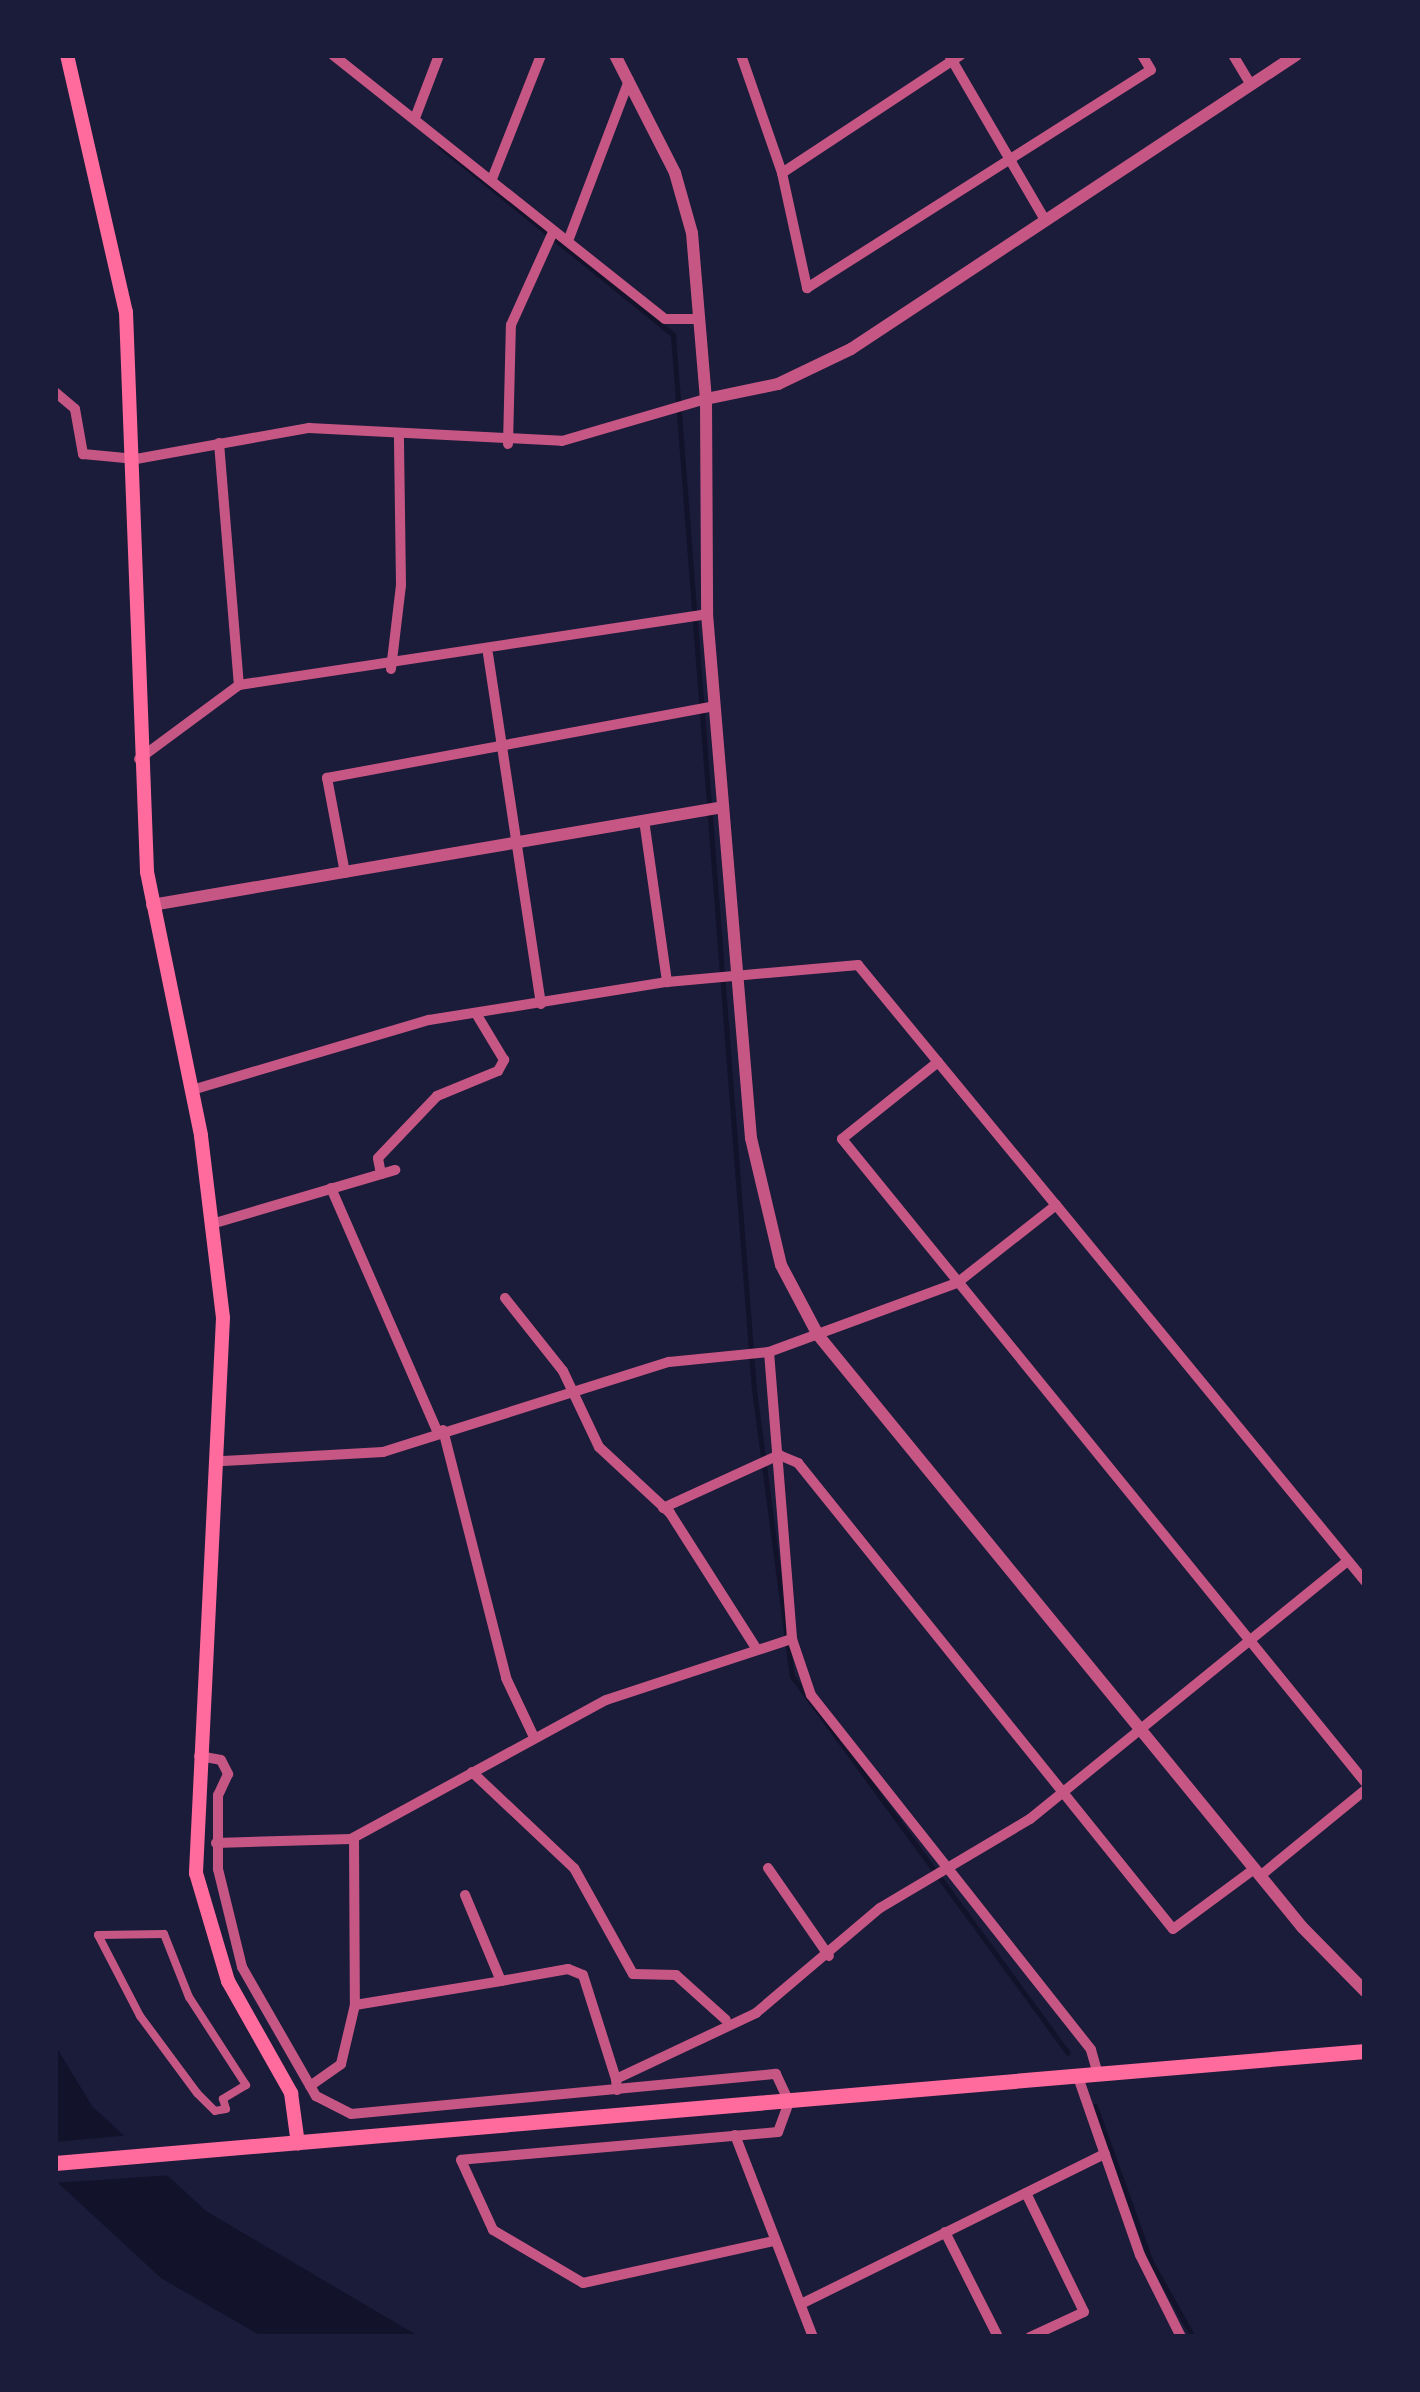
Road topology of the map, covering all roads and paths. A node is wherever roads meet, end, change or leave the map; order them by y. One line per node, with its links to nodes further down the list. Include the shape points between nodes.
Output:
1 (67, 55): 27 (main road, via 121,272)
2 (332, 55): 14 (street)
3 (439, 55): 14 (street)
4 (541, 55): 17 (street)
5 (615, 55): 12 (street)
6 (760, 55): 11 (street)
7 (1142, 55): 15 (street, via 1151,70)
8 (1233, 55): 13 (street)
9 (1296, 55): 13 (street)
10 (954, 57): 15 (street); 16 (street)
11 (744, 60): 16 (street)
12 (629, 80): 20 (street); 21 (street, via 686,208)
13 (1251, 85): 18 (street)
14 (415, 118): 17 (street)
15 (1009, 156): 16 (street, via 807,288); 18 (street)
16 (782, 173)
17 (492, 179): 19 (street)
18 (1044, 218): 23 (street, via 851,349 778,384)
19 (553, 232): 20 (street); 26 (street, via 512,325)
20 (568, 242): 21 (street, via 664,319)
21 (699, 320): 23 (street)
22 (55, 392): 27 (street, via 75,409 83,454)
23 (706, 400): 26 (street, via 585,436); 28 (street)
24 (399, 436): 25 (street, via 309,428); 26 (street); 30 (street, via 402,586)
25 (219, 443): 27 (street); 31 (street)
26 (508, 444)
27 (136, 459): 34 (main road)
28 (706, 614): 29 (street); 32 (street)
29 (488, 654): 30 (street); 33 (street)
30 (390, 669): 31 (street)
31 (240, 686): 34 (street)
32 (714, 706): 33 (street); 35 (street)
33 (503, 742): 37 (street); 38 (street, via 326,778)
34 (139, 759): 39 (main road)
35 (723, 807): 36 (street); 40 (street)
36 (644, 820): 37 (street); 41 (street)
37 (519, 842): 38 (street); 42 (street)
38 (346, 873): 39 (street)
39 (152, 905): 45 (main road)
40 (738, 976): 41 (street); 44 (street, via 858,964); 53 (street, via 755,1178 780,1266)
41 (666, 982): 42 (street)
42 (541, 1004): 43 (street)
43 (477, 1014): 45 (street); 47 (street, via 504,1060 498,1071 437,1096 378,1158)
44 (938, 1062): 49 (street); 51 (street, via 842,1138)
45 (192, 1090): 50 (main road)
46 (395, 1170): 47 (street)
47 (381, 1174): 48 (street)
48 (331, 1188): 50 (street); 56 (street)
49 (1056, 1205): 51 (street); 60 (street)
50 (215, 1223): 58 (main road)
51 (957, 1283): 53 (street); 63 (street)
52 (505, 1298): 55 (street)
53 (818, 1335): 54 (street); 65 (street)
54 (768, 1352): 55 (street, via 670,1362); 57 (street)
55 (574, 1396): 56 (street); 59 (street, via 598,1448)
56 (441, 1432): 58 (street, via 383,1452); 66 (street, via 506,1678)
57 (779, 1456): 59 (street); 62 (street); 71 (street, via 798,1463)
58 (222, 1461): 67 (main road)
59 (663, 1508): 64 (street)
60 (1348, 1561): 61 (street); 63 (street)
61 (1365, 1581)
62 (792, 1639): 64 (street); 74 (street, via 811,1695)
63 (1250, 1640): 65 (street); 69 (street)
64 (756, 1648): 66 (street)
65 (1140, 1731): 71 (street); 76 (street)
66 (533, 1735): 68 (street)
67 (196, 1756): 73 (street, via 221,1760 228,1774); 91 (main road, via 196,1872 213,1942 291,2093)
68 (472, 1772): 72 (street); 83 (street, via 574,1868 633,1974 676,1975)
69 (1365, 1782)
70 (1365, 1790): 76 (street)
71 (1064, 1792): 74 (street); 76 (street, via 1173,1929)
72 (354, 1838): 73 (street); 82 (street)
73 (216, 1844): 88 (street, via 242,1967)
74 (947, 1867): 79 (street, via 880,1908); 85 (street, via 1090,2050)
75 (768, 1868): 79 (street)
76 (1257, 1872): 81 (street)
77 (465, 1895): 80 (street)
78 (98, 1935): 78 (street, via 164,1934 189,1997 246,2086 223,2099 226,2108 215,2111 197,2093 140,2016)
79 (829, 1956): 83 (street, via 756,2013)
80 (500, 1981): 82 (street); 87 (street, via 568,1968 583,1975)
81 (1365, 1991)
82 (355, 2005): 88 (street, via 341,2064)
83 (726, 2020): 87 (street)
84 (1365, 2051): 85 (main road)
85 (1098, 2076): 86 (main road)
86 (1078, 2077): 89 (main road); 92 (street)
87 (617, 2084): 88 (street, via 351,2114); 89 (street, via 776,2074)
88 (310, 2086)
89 (790, 2102): 90 (street, via 778,2132); 91 (main road)
90 (734, 2134): 96 (street); 96 (street, via 460,2160 493,2230 583,2284)
91 (298, 2144): 93 (main road)
92 (1105, 2154): 94 (street); 101 (street)
93 (55, 2164)
94 (1026, 2193): 95 (street); 100 (street, via 1084,2312)
95 (946, 2232): 97 (street); 99 (street)
96 (774, 2241): 97 (street)
97 (801, 2304): 98 (street)
98 (813, 2337)
99 (998, 2337)
100 (1030, 2337)
101 (1181, 2337)

